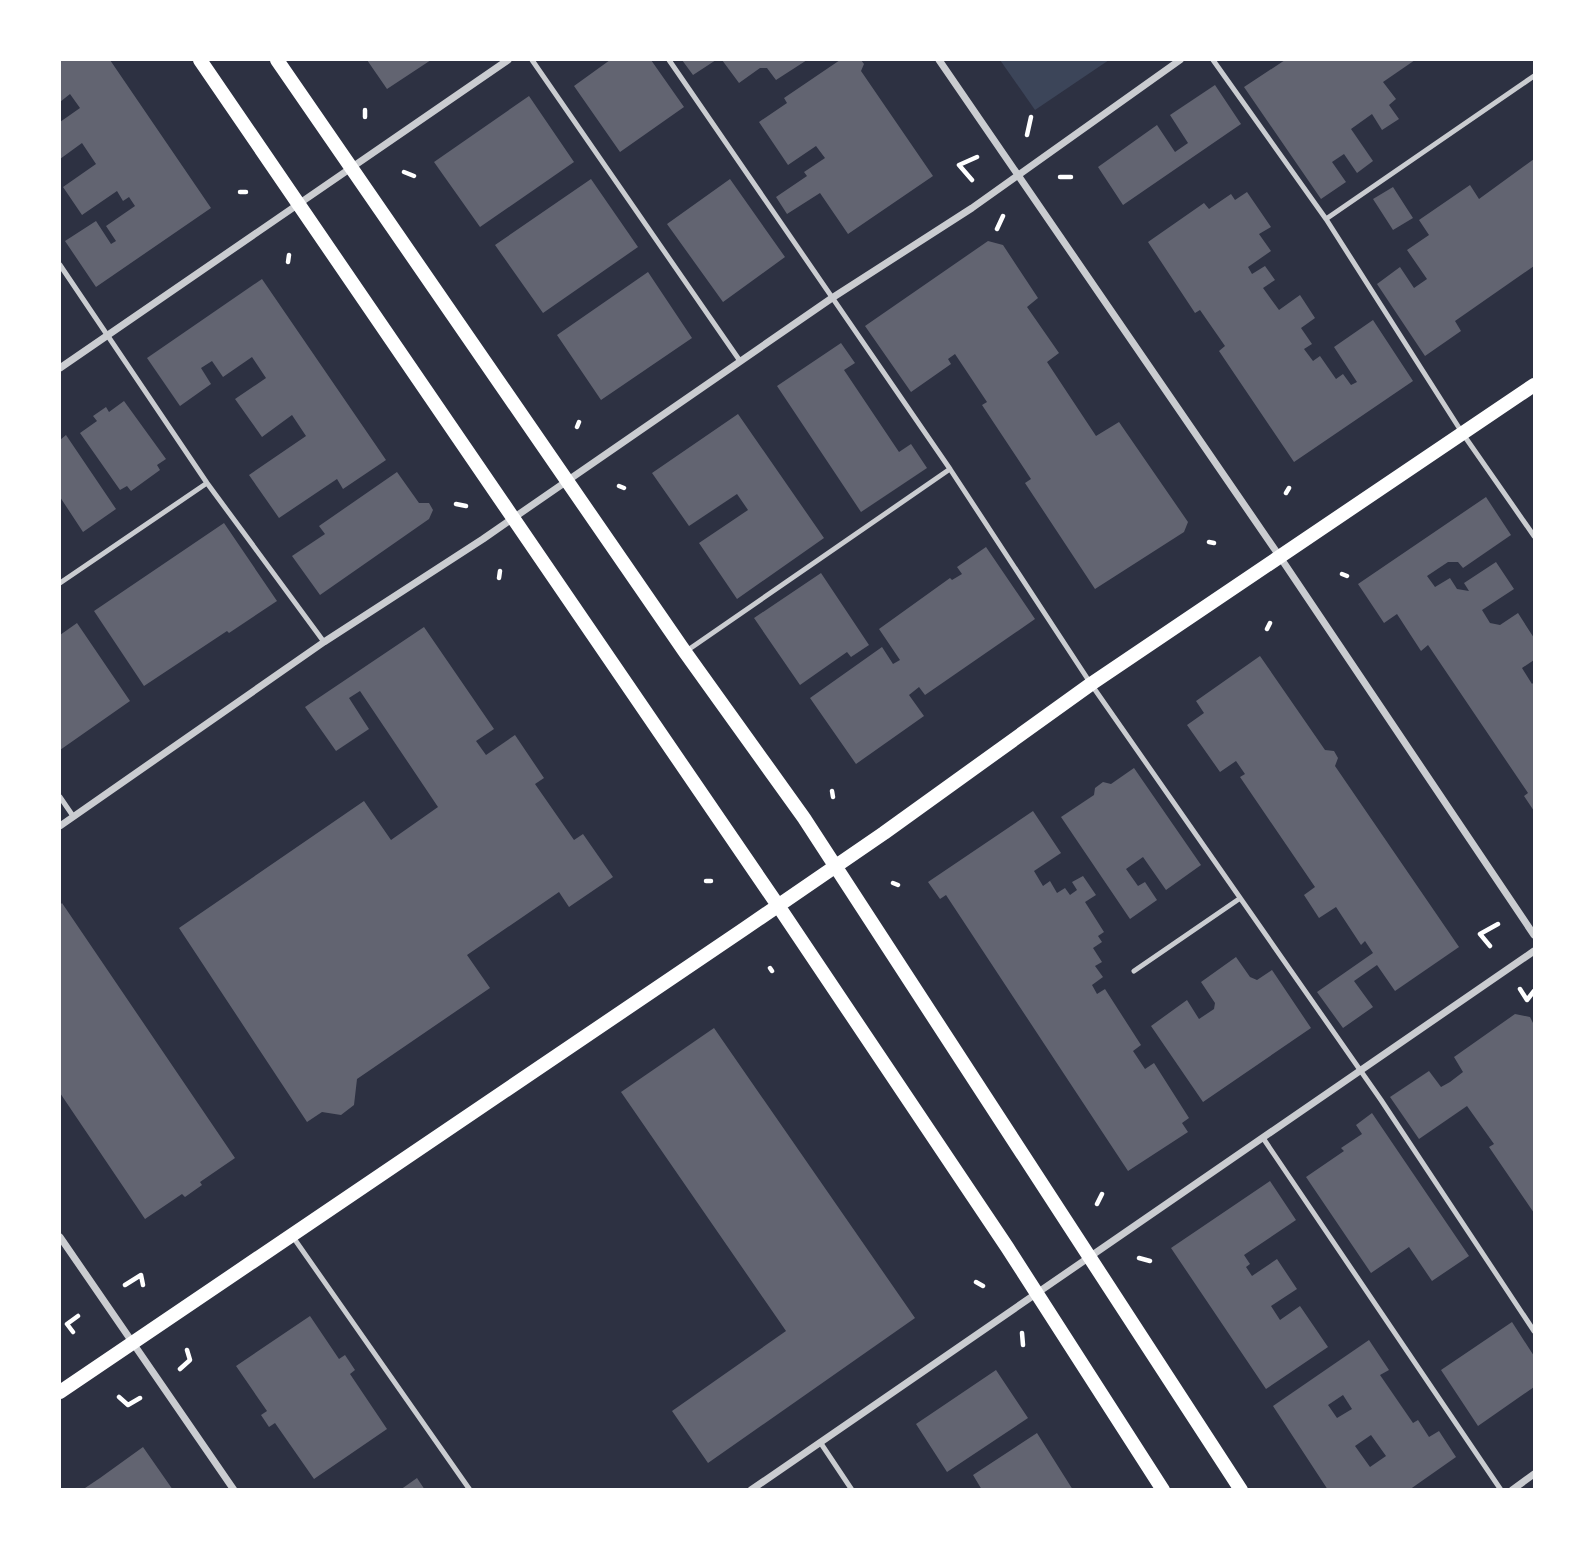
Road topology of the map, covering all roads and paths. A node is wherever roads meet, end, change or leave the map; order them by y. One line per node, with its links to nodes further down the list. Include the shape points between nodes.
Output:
1 (200, 60): 20 (main road)
2 (276, 60): 13 (main road)
3 (508, 60): 13 (street)
4 (532, 60): 29 (lane)
5 (669, 60): 27 (lane)
6 (939, 60): 16 (street)
7 (1180, 60): 16 (street)
8 (1213, 60): 22 (lane)
9 (1535, 76): 22 (lane)
10 (1031, 117): 11 (path)
11 (1027, 135)
12 (978, 157): 19 (path, via 959,165)
13 (351, 168): 20 (street); 34 (main road)
14 (404, 172): 15 (path)
15 (414, 176)
16 (1018, 176): 27 (street); 40 (street)
17 (1060, 177): 18 (path)
18 (1071, 177)
19 (972, 180)
20 (299, 204): 28 (street); 38 (main road)
21 (1004, 215): 23 (path)
22 (1326, 219): 32 (lane)
23 (997, 229)
24 (289, 255): 25 (path)
25 (288, 262)
26 (60, 265): 28 (lane)
27 (832, 299): 29 (street); 33 (lane)
28 (107, 335): 30 (street); 35 (lane)
29 (740, 361): 34 (street)
30 (60, 368)
31 (1535, 385): 32 (main road)
32 (1463, 434): 39 (lane); 40 (main road)
33 (950, 469): 45 (lane); 46 (lane)
34 (568, 479): 38 (street); 45 (main road)
35 (207, 483): 41 (lane); 44 (lane)
36 (456, 504): 37 (path)
37 (466, 506)
38 (513, 519): 44 (street); 52 (main road)
39 (1535, 536)
40 (1280, 557): 46 (main road); 54 (street)
41 (60, 583)
42 (1270, 623): 43 (path)
43 (1267, 629)
44 (324, 642): 48 (street)
45 (685, 652): 50 (main road)
46 (1091, 684): 50 (main road); 51 (lane)
47 (60, 797): 48 (lane)
48 (73, 816): 49 (street)
49 (60, 825)
50 (835, 866): 52 (main road); 66 (main road)
51 (1239, 899): 57 (lane); 60 (lane)
52 (777, 904): 64 (main road); 73 (main road)
53 (1499, 923): 55 (path, via 1480,934)
54 (1535, 935)
55 (1490, 946)
56 (1535, 951): 60 (street)
57 (1133, 971)
58 (1515, 981): 59 (path, via 1527,999)
59 (1535, 991)
60 (1360, 1072): 61 (street); 75 (lane)
61 (1263, 1138): 66 (street); 93 (lane)
62 (1102, 1194): 63 (path)
63 (1097, 1204)
64 (291, 1234): 78 (main road); 88 (lane)
65 (60, 1237): 78 (street)
66 (1090, 1256): 73 (street); 92 (main road)
67 (1139, 1258): 68 (path)
68 (1150, 1261)
69 (976, 1282): 72 (path)
70 (125, 1285): 71 (path, via 141,1275)
71 (143, 1285)
72 (983, 1286)
73 (1037, 1293): 85 (street); 91 (main road)
74 (78, 1315): 76 (path, via 67,1324)
75 (1535, 1331)
76 (73, 1332)
77 (1022, 1333): 79 (path)
78 (132, 1343): 82 (main road); 87 (street)
79 (1023, 1345)
80 (187, 1350): 81 (path, via 190,1360)
81 (180, 1369)
82 (60, 1392)
83 (119, 1397): 84 (path, via 128,1405)
84 (140, 1398)
85 (820, 1442): 89 (street); 90 (lane)
86 (1535, 1474): 94 (street)
87 (234, 1489)
88 (470, 1489)
89 (751, 1489)
90 (852, 1489)
91 (1163, 1489)
92 (1241, 1489)
93 (1501, 1489)
94 (1512, 1489)

